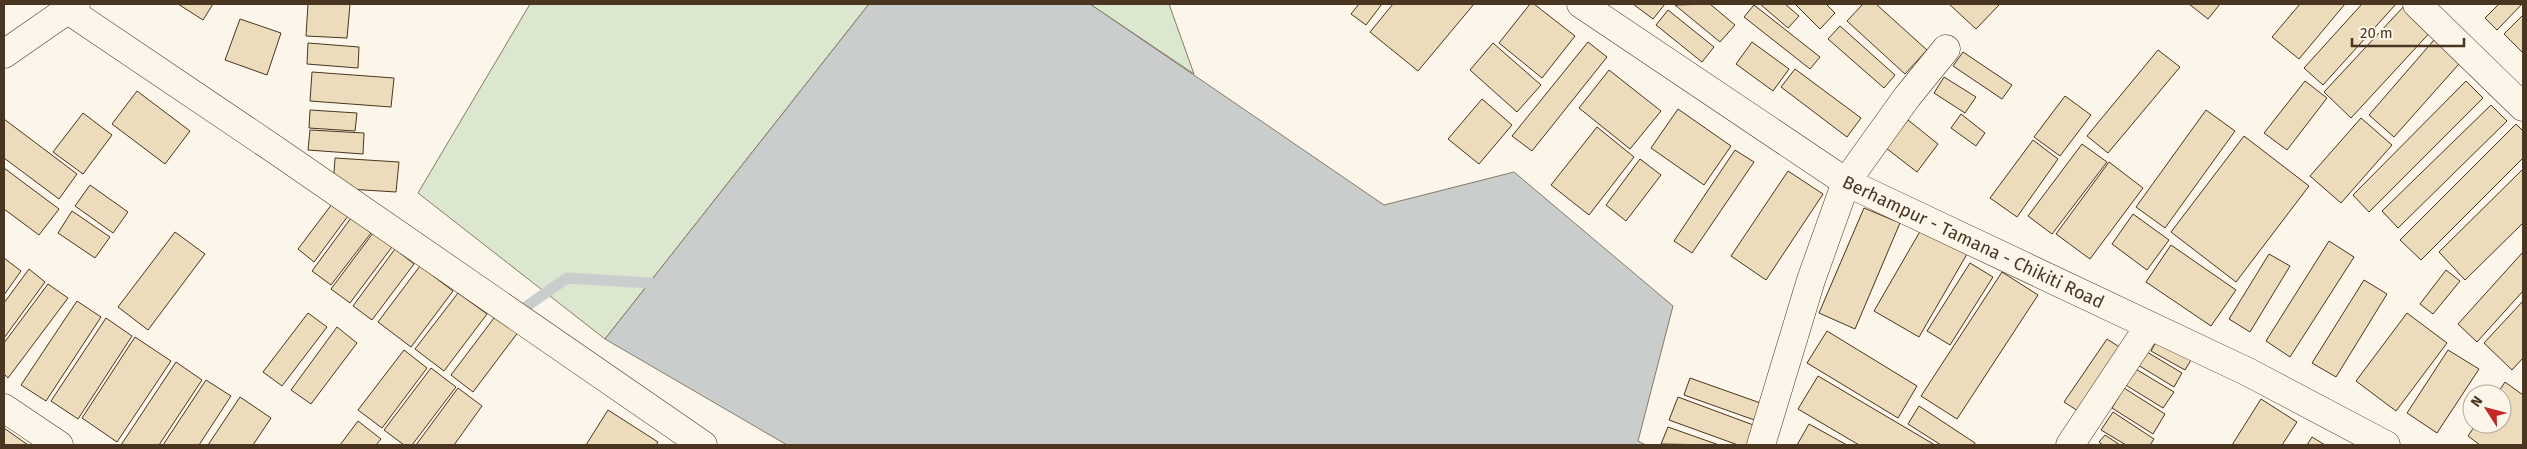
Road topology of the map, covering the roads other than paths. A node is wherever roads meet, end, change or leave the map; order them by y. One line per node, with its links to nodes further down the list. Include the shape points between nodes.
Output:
1 (1581, 4): 7 (street, Berhampur - Tamana - Chikiti Road)
2 (2417, 4): 6 (street)
3 (72, 7): 5 (street); 11 (street)
4 (1946, 49): 7 (street)
5 (4, 54)
6 (2523, 107)
7 (1846, 182): 8 (street, Berhampur - Tamana - Chikiti Road); 12 (street, via 1811,280)
8 (2149, 326): 13 (street); 14 (street, Berhampur - Tamana - Chikiti Road, via 2248,372)
9 (4, 408): 10 (street)
10 (59, 445)
11 (703, 445)
12 (1761, 445)
13 (2070, 445)
14 (2386, 445)

